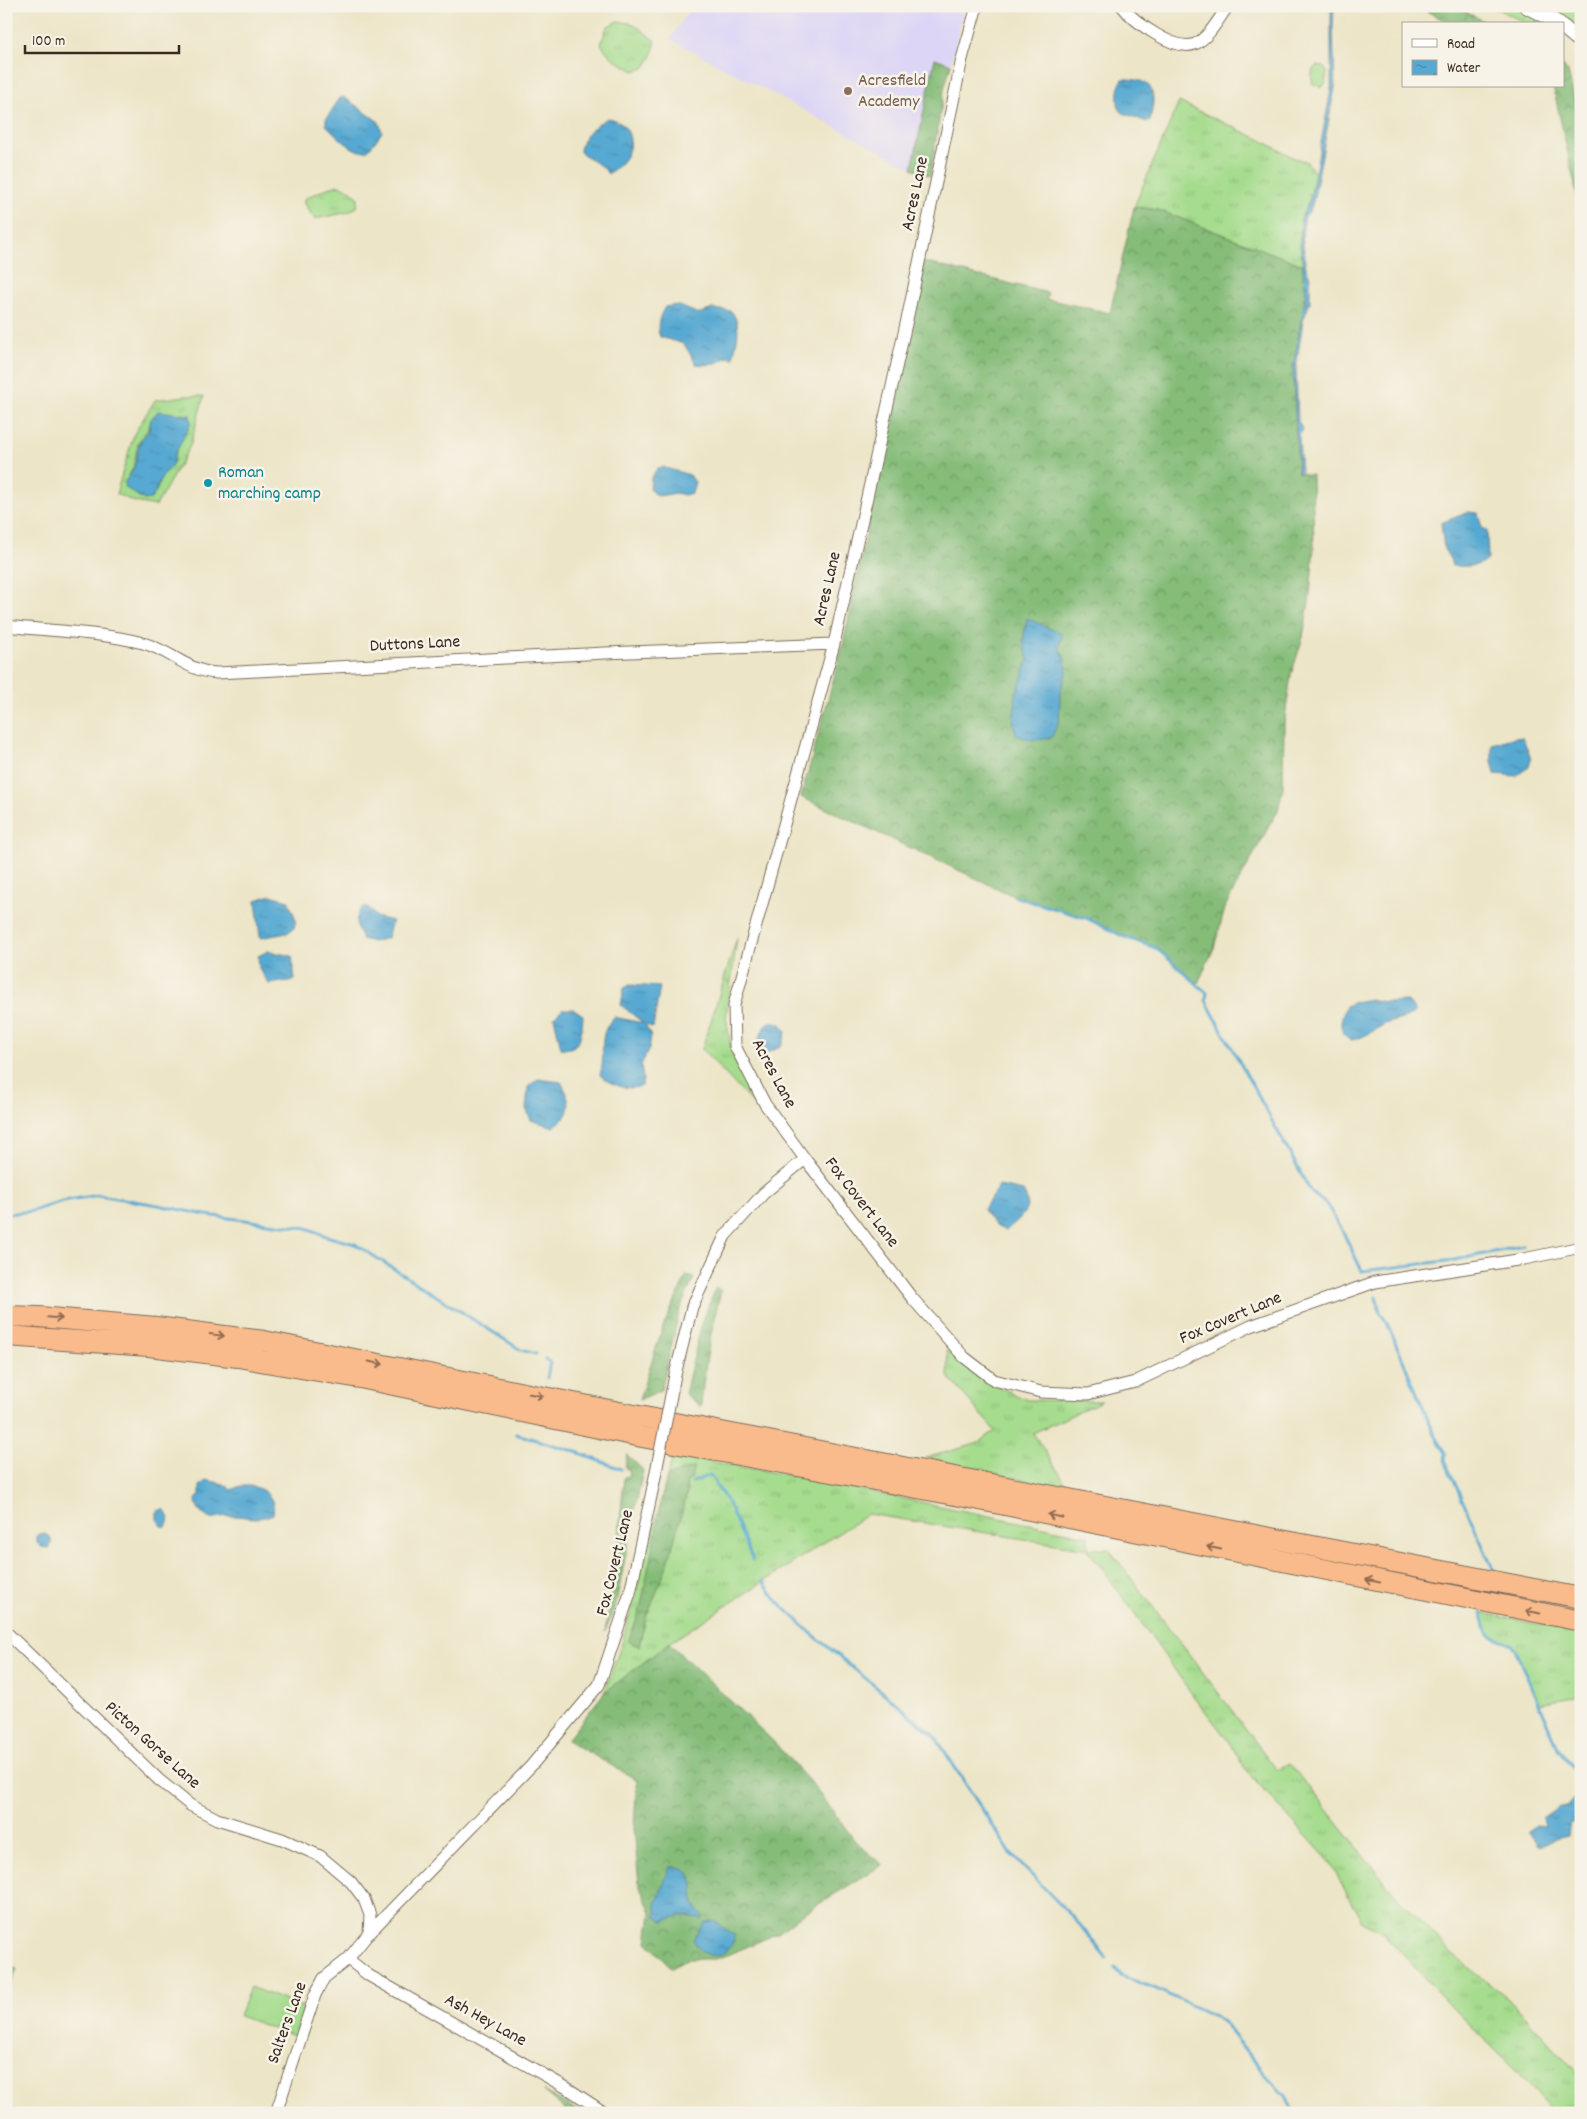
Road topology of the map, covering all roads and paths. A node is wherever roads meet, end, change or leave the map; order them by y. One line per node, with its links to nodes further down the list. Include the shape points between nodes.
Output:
1 (977, 6): 9 (street, Acres Lane, via 962,59)
2 (1122, 6): 3 (street, via 1142,24 1181,46 1194,44 1204,37)
3 (1228, 6)
4 (1526, 6): 5 (street)
5 (1556, 22)
6 (1564, 27): 7 (street)
7 (1581, 42)
8 (6, 626): 9 (street, Duttons Lane, via 144,643 202,672 217,673)
9 (834, 644): 10 (street, Acres Lane, via 734,1005 736,1046 766,1104)
10 (805, 1159): 11 (street, Fox Covert Lane, via 912,1298 964,1357 994,1380 1041,1392 1088,1394 1135,1382 1250,1326 1375,1282 1524,1260); 17 (street, Fox Covert Lane, bridge, via 764,1193 725,1236 692,1306 674,1375 630,1593 599,1685 531,1766)
11 (1581, 1247)
12 (6, 1316): 14 (highway, one-way to 14, via 156,1327 264,1341)
13 (6, 1336): 15 (highway, one-way to 13, via 955,1495 642,1437 364,1379 238,1357 149,1346)
14 (1581, 1598)
15 (1581, 1621)
16 (6, 1632): 17 (street, Picton Gorse Lane, via 159,1780 190,1805 217,1820 282,1839 320,1856 351,1882 364,1899 370,1915)
17 (369, 1933): 18 (street, Salters Lane)
18 (348, 1959): 19 (street, Salters Lane, via 324,1978 315,1995); 20 (street, Ash Hey Lane, via 368,1975)
19 (276, 2113)
20 (605, 2113)

